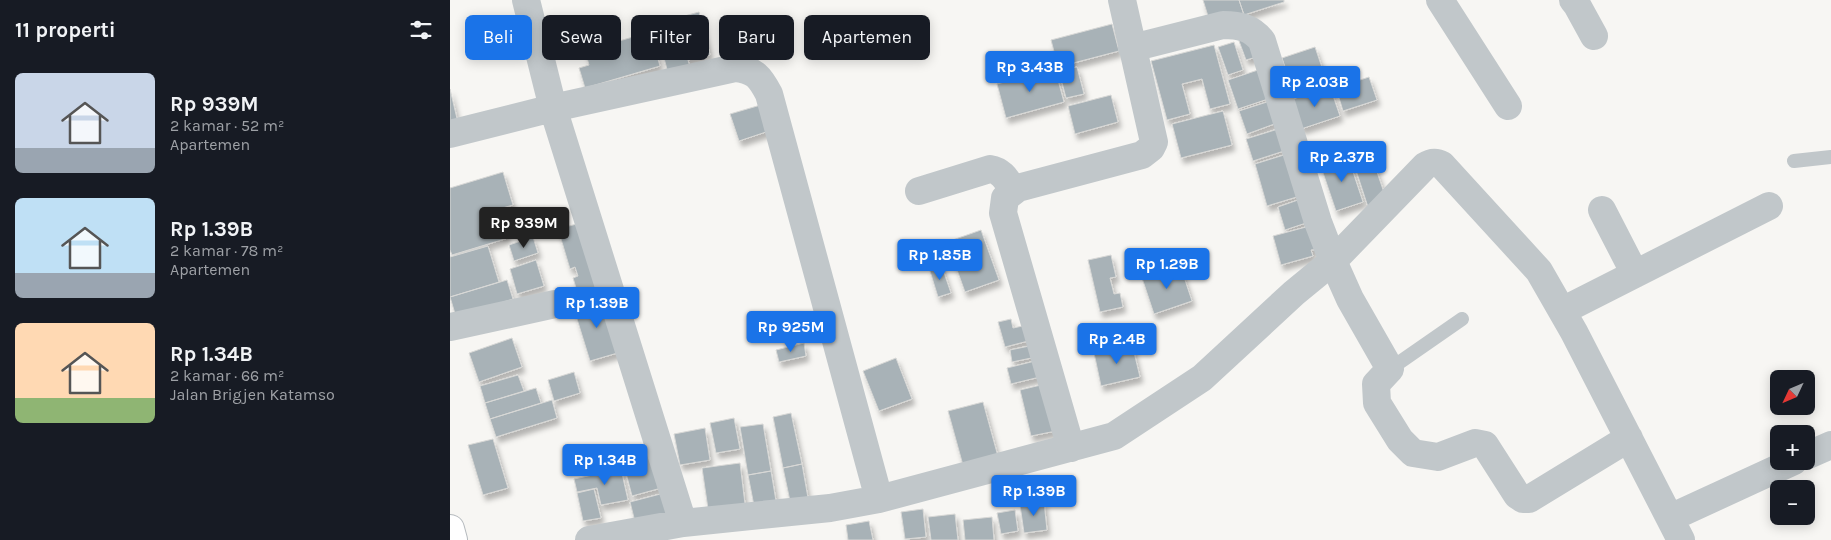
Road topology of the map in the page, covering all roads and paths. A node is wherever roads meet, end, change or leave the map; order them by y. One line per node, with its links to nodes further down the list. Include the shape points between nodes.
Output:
1 (526, 0): 8 (street)
2 (1122, 0): 6 (street)
3 (1440, 0): 7 (street)
4 (1572, 0): 5 (street)
5 (1594, 36)
6 (1132, 48): 13 (street, via 1154,142 1151,148 1142,154); 16 (street, via 1223,25 1236,24 1254,31 1262,41)
7 (1508, 106)
8 (553, 108): 9 (street); 28 (street, via 735,68 749,70 762,80); 29 (street)
9 (450, 134)
10 (1831, 157): 11 (lane)
11 (1794, 160)
12 (919, 191): 13 (street, via 990,169 998,170)
13 (1014, 191): 25 (street, via 1005,198 1003,213)
14 (1768, 206): 17 (street)
15 (1602, 210): 17 (street)
16 (1333, 261): 19 (street, via 1425,166 1437,162 1539,271); 22 (street, via 1350,299); 25 (street, via 1202,378 1114,436)
17 (1635, 274): 19 (street)
18 (555, 304): 21 (street)
19 (1562, 311): 23 (street)
20 (1462, 319): 22 (lane)
21 (450, 327)
22 (1390, 368): 23 (street, via 1376,384 1377,403 1400,440 1413,453 1438,457 1475,443 1485,444 1523,499 1534,496)
23 (1629, 438): 30 (street)
24 (1831, 444): 26 (street)
25 (1071, 448): 28 (street)
26 (1815, 452)
27 (1778, 470): 30 (street)
28 (879, 498): 29 (street, via 830,508)
29 (683, 524): 33 (street)
30 (1676, 529)
31 (450, 530): 32 (main road)
32 (453, 540)
33 (589, 540)

